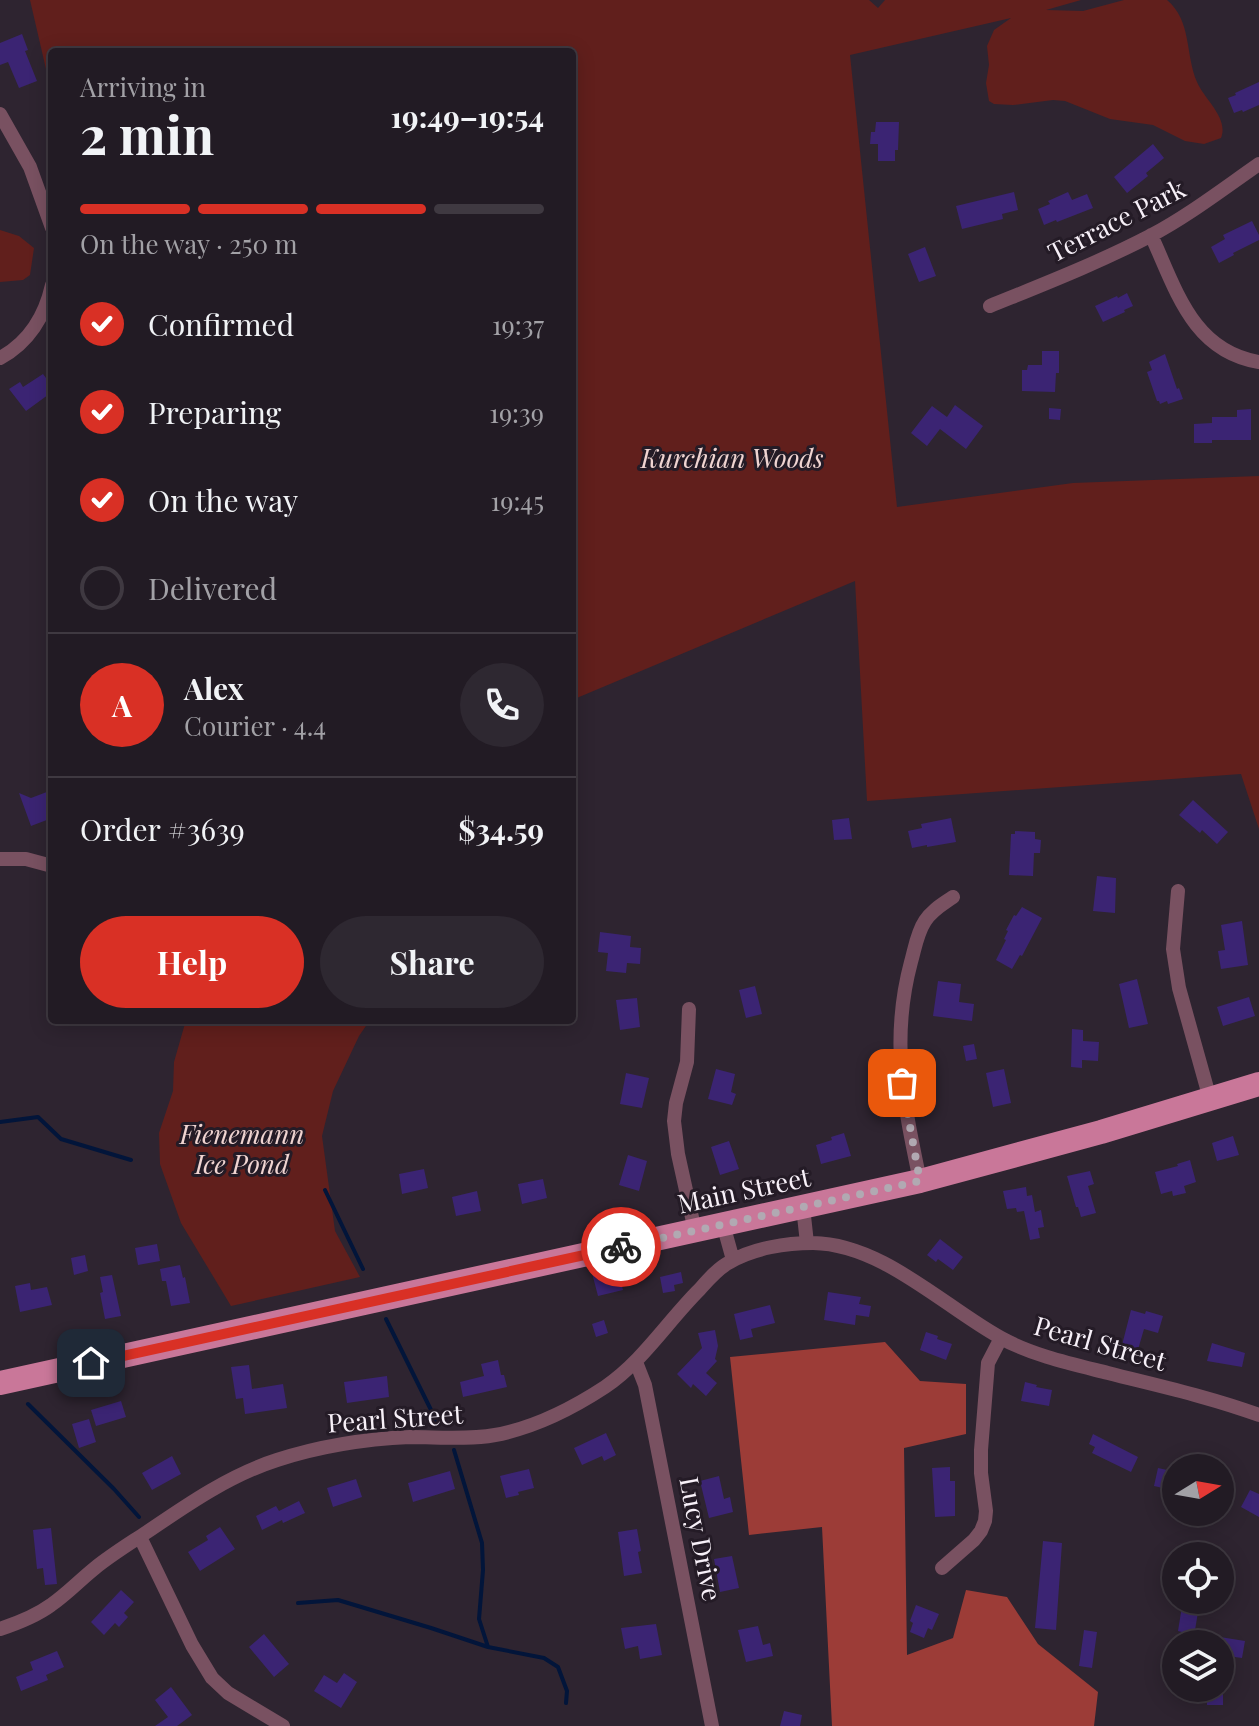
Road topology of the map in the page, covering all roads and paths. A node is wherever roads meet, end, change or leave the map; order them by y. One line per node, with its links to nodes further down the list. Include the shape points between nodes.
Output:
1 (0, 114): 3 (street, via 30,167)
2 (1259, 164): 4 (street, Terrace Park)
3 (48, 217)
4 (1151, 235): 6 (street, Terrace Park); 8 (street, via 1200,330 1223,349)
5 (48, 300): 7 (street, via 31,333)
6 (990, 306)
7 (0, 358)
8 (1259, 362)
9 (0, 859): 10 (street)
10 (48, 865)
11 (1178, 891): 15 (street, via 1173,949 1179,988)
12 (953, 897): 16 (street, via 921,927 901,1014 902,1083)
13 (689, 1009): 19 (street, via 687,1062 674,1121)
14 (1259, 1084): 15 (main road, Main Street)
15 (1210, 1099): 16 (main road, Main Street)
16 (920, 1181): 17 (main road, Main Street)
17 (803, 1207): 18 (main road, Main Street); 20 (street)
18 (723, 1224): 19 (main road, Main Street); 21 (street)
19 (695, 1231): 24 (main road, Main Street)
20 (807, 1243): 21 (street, Pearl Street); 22 (street, Pearl Street, via 833,1245 890,1266)
21 (733, 1260): 23 (street, Pearl Street, via 681,1308)
22 (1001, 1338): 25 (street, Pearl Street, via 1076,1366); 27 (street, via 988,1363 980,1465 984,1524)
23 (636, 1362): 26 (street, Pearl Street, via 598,1391 503,1433 371,1439 261,1465); 30 (street, Lucy Drive, via 645,1385)
24 (0, 1383)
25 (1259, 1415)
26 (140, 1537): 28 (street, Pearl Street, via 53,1605); 29 (street, via 212,1678)
27 (942, 1568)
28 (0, 1629)
29 (283, 1726)
30 (712, 1726)

